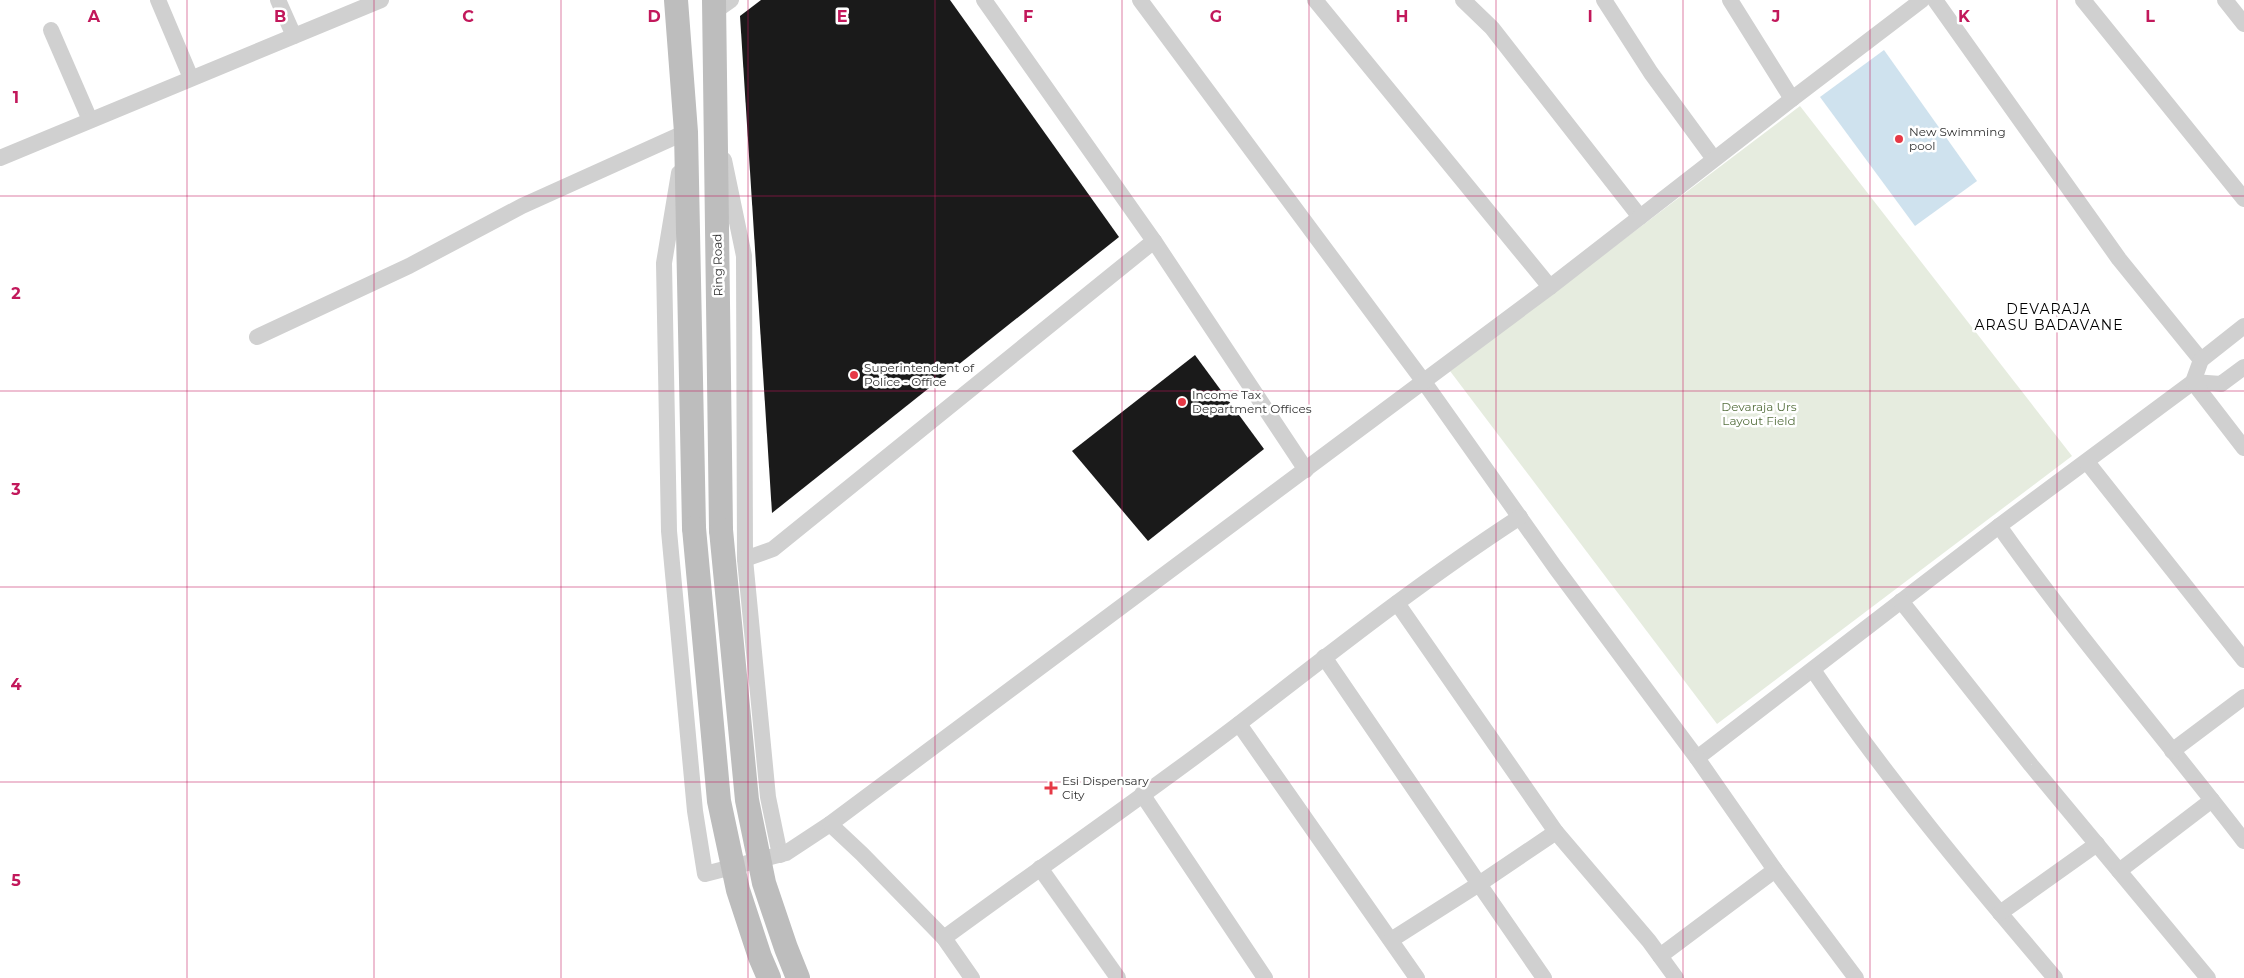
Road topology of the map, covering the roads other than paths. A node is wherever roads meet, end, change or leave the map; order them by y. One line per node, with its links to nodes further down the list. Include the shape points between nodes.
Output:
1 (158, 0): 19 (street)
2 (278, 0): 18 (street)
3 (380, 0): 18 (street)
4 (676, 0): 23 (main road)
5 (984, 0): 28 (street)
6 (1140, 0): 34 (street)
7 (1315, 0): 29 (street)
8 (1463, 0): 27 (street, via 1492,28)
9 (1604, 0): 25 (street, via 1651,73)
10 (1730, 0): 20 (street)
11 (1922, 0): 20 (street)
12 (1935, 0): 32 (street, via 2119,259)
13 (2083, 0): 26 (street)
14 (2225, 0): 16 (street)
15 (719, 4): 22 (main road, Ring Road)
16 (2244, 24)
17 (51, 30): 21 (street)
18 (294, 36): 19 (street)
19 (192, 78): 21 (street)
20 (1792, 99): 25 (street)
21 (90, 120): 24 (street)
22 (716, 121): 41 (street, via 744,256); 67 (main road, Ring Road, bridge, via 722,530 747,800 764,883)
23 (686, 132): 31 (street, via 522,206 408,266); 57 (street, via 664,263 669,531 694,811 705,874); 66 (main road, bridge, via 694,528 719,801 738,890)
24 (0, 158)
25 (1714, 159): 27 (street)
26 (2244, 199)
27 (1640, 217): 29 (street)
28 (1154, 241): 38 (street); 41 (street, via 773,549)
29 (1550, 287): 34 (street)
30 (2244, 326): 32 (street)
31 (256, 337)
32 (2202, 360): 35 (street)
33 (2244, 367): 35 (street, via 2221,384)
34 (1424, 382): 38 (street); 39 (street)
35 (2193, 382): 36 (street); 37 (street)
36 (2244, 448)
37 (2087, 462): 40 (street); 45 (street)
38 (1306, 470): 53 (street)
39 (1520, 517): 43 (street); 50 (street)
40 (1999, 526): 42 (street); 49 (street)
41 (745, 558): 57 (street, via 768,797)
42 (1900, 601): 46 (street); 56 (street)
43 (1397, 603): 44 (street); 54 (street)
44 (1324, 657): 48 (street); 61 (street)
45 (2244, 660)
46 (1813, 670): 50 (street); 62 (street, via 1858,736 1953,859)
47 (2244, 697): 49 (street)
48 (1239, 724): 51 (street); 64 (street)
49 (2172, 751): 52 (street)
50 (1697, 758): 59 (street)
51 (1142, 794): 58 (street); 70 (street)
52 (2212, 800): 55 (street); 60 (street)
53 (830, 824): 57 (street); 63 (street)
54 (1556, 832): 61 (street); 65 (street)
55 (2244, 841)
56 (2096, 844): 60 (street); 62 (street)
57 (780, 854)
58 (1040, 868): 63 (street); 69 (street)
59 (1775, 870): 65 (street); 74 (street)
60 (2119, 871): 76 (street)
61 (1479, 884): 64 (street); 72 (street)
62 (2000, 913): 75 (street)
63 (944, 938): 68 (street)
64 (1391, 940): 71 (street)
65 (1660, 956): 73 (street)
66 (769, 978)
67 (798, 978)
68 (972, 978)
69 (1118, 978)
70 (1265, 978)
71 (1417, 978)
72 (1544, 978)
73 (1676, 978)
74 (1856, 978)
75 (2055, 978)
76 (2208, 978)

